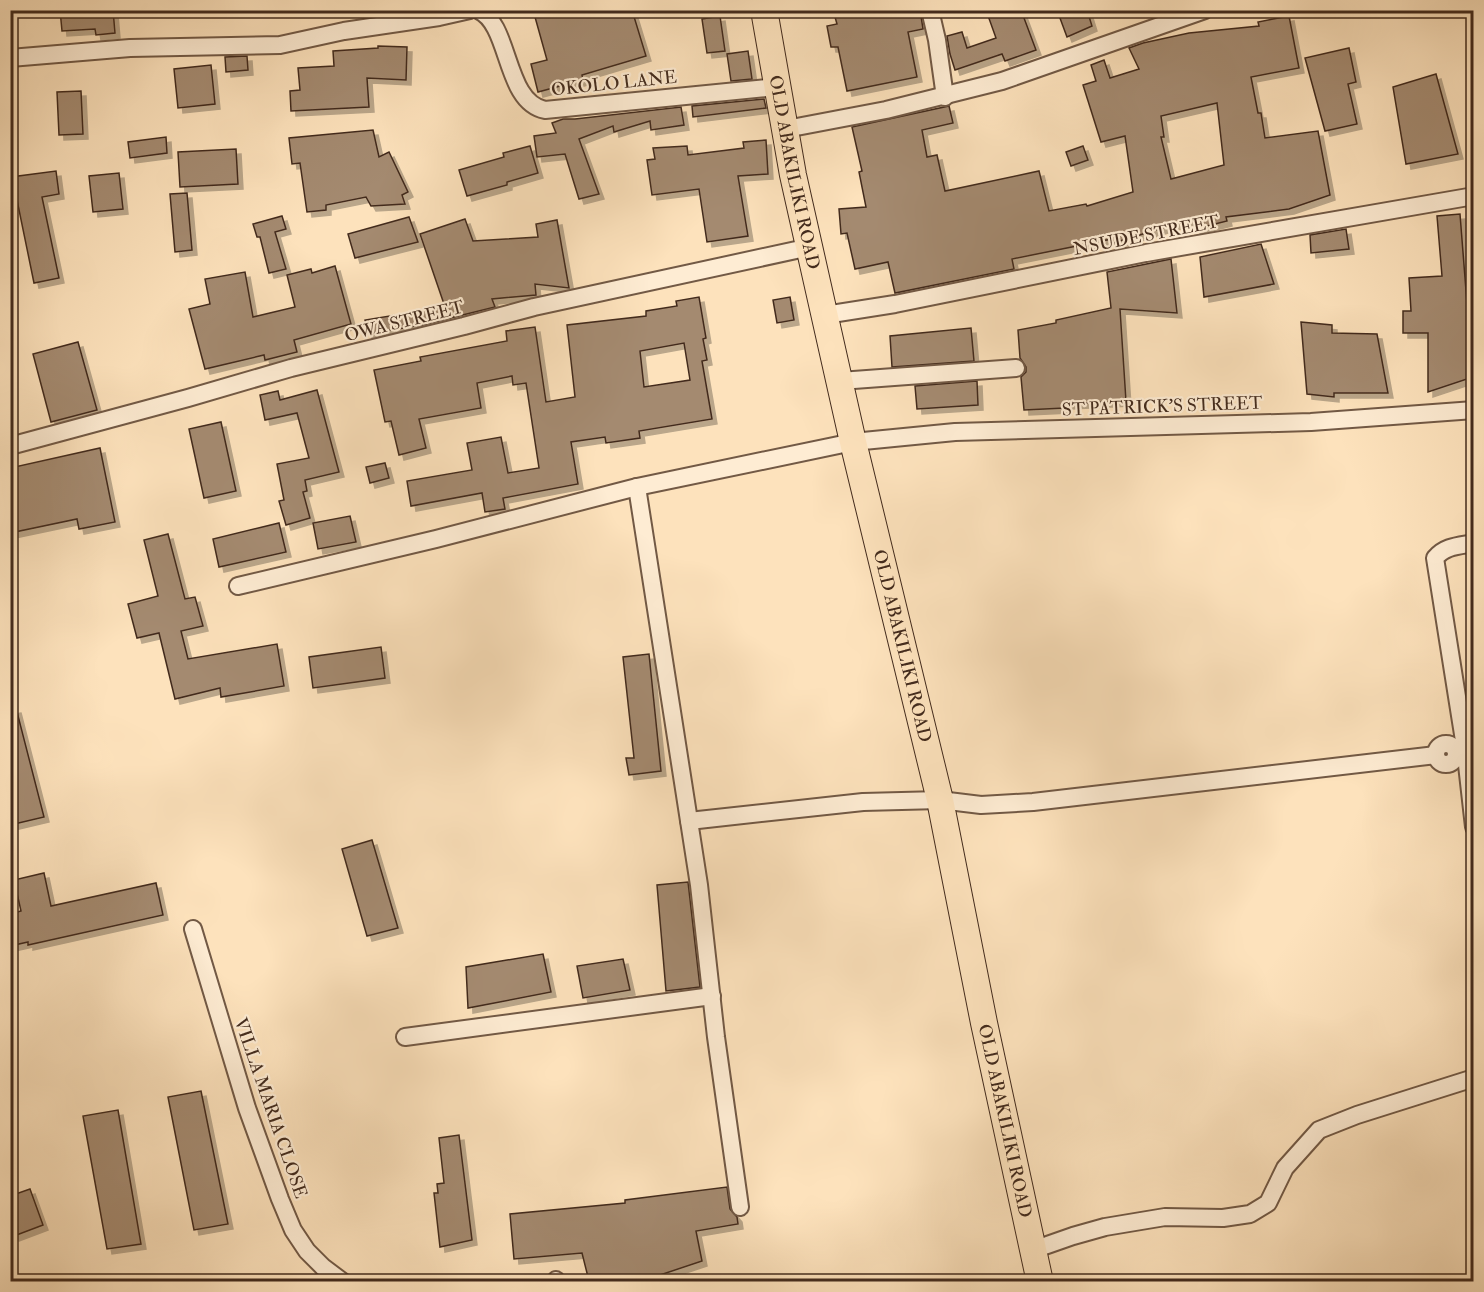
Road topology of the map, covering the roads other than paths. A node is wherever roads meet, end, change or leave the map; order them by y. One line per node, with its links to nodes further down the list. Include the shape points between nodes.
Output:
1 (470, 10): 6 (street, via 279,45 130,48)
2 (478, 10): 7 (street, OKOLO LANE, via 489,18 515,77 530,105 537,109)
3 (764, 10): 7 (main road, OLD ABAKILIKI ROAD)
4 (930, 10): 8 (street)
5 (1205, 10): 8 (street)
6 (10, 58)
7 (776, 87): 9 (main road, OLD ABAKILIKI ROAD)
8 (945, 97): 9 (street)
9 (786, 129): 11 (main road, OLD ABAKILIKI ROAD)
10 (1473, 196): 12 (street, NSUDE STREET, via 1146,253)
11 (810, 246): 12 (main road, OLD ABAKILIKI ROAD); 17 (street, OWA STREET, via 534,307 291,368)
12 (825, 315): 14 (main road, OLD ABAKILIKI ROAD)
13 (1016, 368): 14 (street)
14 (840, 381): 16 (main road, OLD ABAKILIKI ROAD)
15 (1473, 410): 16 (street, ST PATRICK'S STREET, via 1311,422 956,432)
16 (853, 442): 18 (street, ST PATRICK'S STREET); 22 (main road, OLD ABAKILIKI ROAD)
17 (10, 446)
18 (637, 487): 20 (street, ST PATRICK'S STREET); 23 (street)
19 (1473, 543): 21 (street, via 1450,547 1435,558)
20 (238, 586)
21 (1464, 747): 22 (street, via 1452,762 1442,763 1436,755 1033,802 981,805); 24 (street)
22 (940, 800): 23 (street, via 863,802); 30 (main road, OLD ABAKILIKI ROAD)
23 (689, 821): 26 (street)
24 (1473, 827)
25 (192, 929): 31 (street, VILLA MARIA CLOSE, via 247,1108 293,1230 323,1267)
26 (712, 996): 27 (street); 29 (street)
27 (405, 1038)
28 (1473, 1078): 30 (street, via 1319,1130 1285,1168 1268,1203 1250,1214 1223,1218 1166,1217 1083,1233)
29 (740, 1207)
30 (1033, 1250): 32 (main road, OLD ABAKILIKI ROAD)
31 (343, 1281)
32 (1040, 1281)

